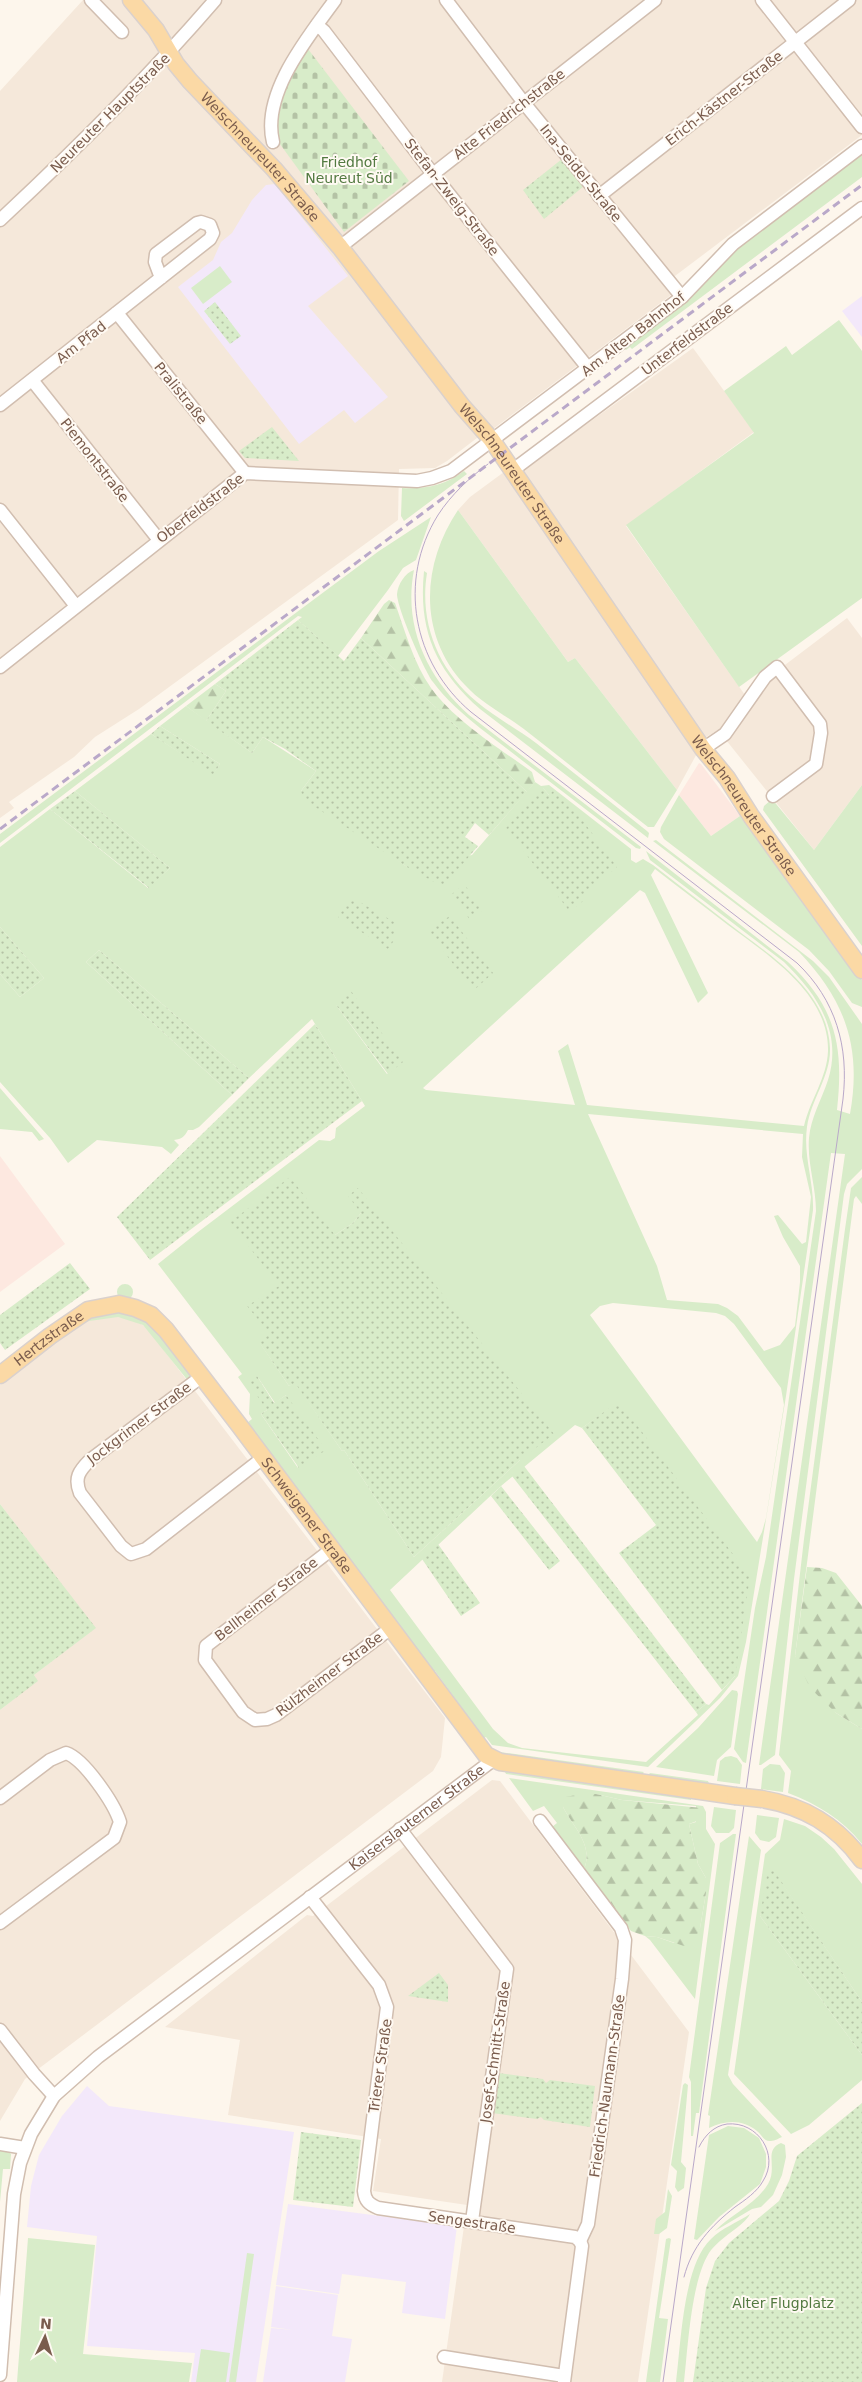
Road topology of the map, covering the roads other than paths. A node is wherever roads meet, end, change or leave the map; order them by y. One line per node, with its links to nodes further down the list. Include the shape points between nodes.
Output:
1 (91, 0): 10 (street)
2 (131, 0): 12 (main road, Welschneureuter Straße)
3 (215, 0): 12 (street, Neureuter Hauptstraße)
4 (335, 0): 9 (street)
5 (446, 0): 13 (street, Ina-Seidel-Straße)
6 (655, 0): 13 (street, Alte Friedrichstraße)
7 (762, 0): 11 (street)
8 (850, 0): 11 (street, Erich-Kästner-Straße)
9 (317, 25): 15 (street, via 295,57 278,93 273,112); 17 (street, Stefan-Zweig-Straße)
10 (122, 32)
11 (796, 42): 14 (street); 18 (street, Erich-Kästner-Straße)
12 (170, 53): 20 (street, Neureuter Hauptstraße); 21 (main road, Welschneureuter Straße, via 190,81 274,169)
13 (524, 103): 17 (street, Alte Friedrichstraße); 18 (street, Ina-Seidel-Straße)
14 (862, 127)
15 (273, 142)
16 (862, 146): 23 (street, Am Alten Bahnhof, via 733,244)
17 (433, 174): 21 (street, Alte Friedrichstraße); 25 (street, Stefan-Zweig-Straße)
18 (599, 196): 23 (street, Ina-Seidel-Straße)
19 (862, 208): 29 (street, Unterfeldstraße)
20 (0, 220)
21 (340, 247): 28 (main road, Welschneureuter Straße, via 438,376)
22 (161, 278): 22 (street, Am Pfad, via 210,239 213,233 210,225 197,223 156,254); 24 (street, Am Pfad)
23 (682, 297): 25 (street, Am Alten Bahnhof)
24 (117, 313): 26 (street, Am Pfad); 30 (street, Pralistraße)
25 (588, 368): 28 (street, Am Alten Bahnhof)
26 (32, 380): 27 (street, Am Pfad); 32 (street, Piemontstraße)
27 (0, 405)
28 (491, 439): 29 (main road, Welschneureuter Straße); 30 (street, Oberfeldstraße, via 451,470 417,481)
29 (513, 470): 35 (main road, Welschneureuter Straße)
30 (245, 473): 32 (street, Oberfeldstraße)
31 (0, 510): 33 (street)
32 (159, 540): 33 (street, Oberfeldstraße)
33 (76, 606): 34 (street, Oberfeldstraße)
34 (0, 667)
35 (703, 749): 36 (street, via 725,734 765,677 777,667 820,724 821,733 816,764); 37 (main road, Welschneureuter Straße, via 727,778 756,824)
36 (773, 796)
37 (862, 970)
38 (100, 1306): 39 (main road, Hertzstraße, via 72,1320); 40 (main road, Schweigener Straße, via 128,1305 151,1315)
39 (0, 1375)
40 (201, 1377): 41 (main road, Schweigener Straße); 41 (street, Jockgrimer Straße, via 90,1460 79,1472 77,1484 80,1493 121,1546 131,1554 146,1549)
41 (264, 1458): 42 (main road, Schweigener Straße)
42 (332, 1549): 43 (main road, Schweigener Straße); 44 (street, Bellheimer Straße, via 206,1646 205,1660 243,1712 255,1720)
43 (390, 1628): 44 (street, Rülzheimer Straße); 45 (main road, Schweigener Straße, via 481,1749)
44 (267, 1719)
45 (493, 1760): 48 (street, Kaiserslauterner Straße); 49 (main road, Kaiserslauterner Straße, bridge, via 787,1804 810,1812 839,1834)
46 (0, 1798): 51 (street, via 50,1760 66,1753 80,1762 116,1811 120,1822 114,1838)
47 (540, 1821): 58 (street, Friedrich-Naumann-Straße, via 621,1928 625,1940 590,2215 587,2230)
48 (400, 1829): 50 (street, Kaiserslauterner Straße); 57 (street, Josef-Schmitt-Straße, via 507,1969)
49 (862, 1860)
50 (310, 1896): 53 (street, Kaiserslauterner Straße, via 98,2057); 56 (street, Trierer Straße, via 379,1985 387,2008)
51 (0, 1923)
52 (0, 2030): 53 (street)
53 (54, 2096): 55 (street, Kaiserslauterner Straße)
54 (0, 2144): 55 (street)
55 (25, 2148): 60 (street, Kaiserslauterner Straße, via 14,2194)
56 (365, 2200): 57 (street, Sengestraße, via 378,2208)
57 (472, 2222): 58 (street, Sengestraße, via 575,2237)
58 (580, 2241): 61 (street, Friedrich-Naumann-Straße, via 582,2250)
59 (444, 2357): 61 (street, Friedrich-Naumann-Straße)
60 (0, 2375)
61 (564, 2379)

